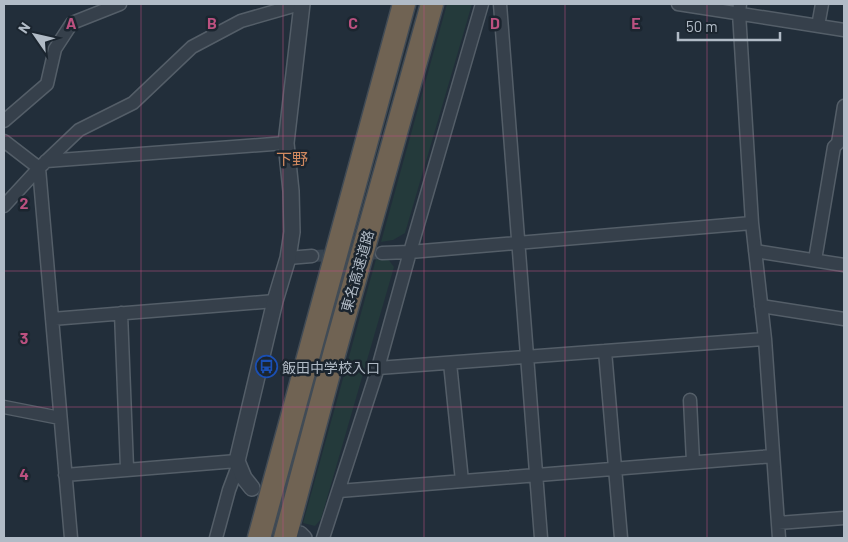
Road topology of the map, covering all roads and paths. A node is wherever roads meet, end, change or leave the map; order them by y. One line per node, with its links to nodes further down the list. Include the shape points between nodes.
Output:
1 (120, 4): 13 (street, via 72,23 55,49 47,84)
2 (301, 4): 15 (street); 16 (street, via 241,21 192,47 133,103 79,130)
3 (404, 4): 55 (highway, 東名高速道路)
4 (432, 4): 52 (highway, 東名高速道路, via 337,342)
5 (482, 4): 21 (street)
6 (500, 4): 19 (street)
7 (678, 4): 9 (street)
8 (822, 4): 10 (street)
9 (739, 8): 10 (street); 18 (street)
10 (818, 26): 11 (street)
11 (844, 30)
12 (844, 106): 25 (street)
13 (4, 121)
14 (4, 141): 16 (street)
15 (286, 143): 16 (street); 24 (street, via 292,232)
16 (42, 165): 17 (street); 30 (street)
17 (4, 206)
18 (752, 223): 19 (street); 20 (street)
19 (518, 243): 21 (street); 34 (street)
20 (755, 251): 25 (street); 28 (street)
21 (410, 252): 22 (street); 36 (street)
22 (382, 253)
23 (312, 256): 24 (street)
24 (288, 258): 27 (street)
25 (814, 260): 26 (street)
26 (844, 265)
27 (275, 300): 29 (street); 42 (street)
28 (762, 306): 31 (street); 32 (street)
29 (121, 313): 30 (street); 43 (street)
30 (52, 319): 39 (street)
31 (844, 319)
32 (765, 339): 33 (street); 40 (street)
33 (605, 351): 34 (street); 44 (street)
34 (527, 357): 35 (street); 46 (street)
35 (450, 363): 36 (street); 47 (street)
36 (378, 368): 49 (street)
37 (690, 400): 41 (street)
38 (4, 407): 39 (street)
39 (60, 418): 45 (street)
40 (773, 456): 41 (street); 51 (street)
41 (693, 462): 44 (street)
42 (237, 463): 43 (street); 48 (street); 54 (street)
43 (127, 468): 45 (street)
44 (616, 468): 46 (street); 58 (street)
45 (65, 475): 53 (street)
46 (536, 475): 47 (street); 57 (street)
47 (462, 481): 49 (street)
48 (252, 488)
49 (339, 491): 56 (street)
50 (844, 518): 51 (street)
51 (778, 523): 59 (street)
52 (296, 537)
53 (71, 538)
54 (216, 538)
55 (259, 538)
56 (323, 538)
57 (541, 538)
58 (622, 538)
59 (779, 538)

